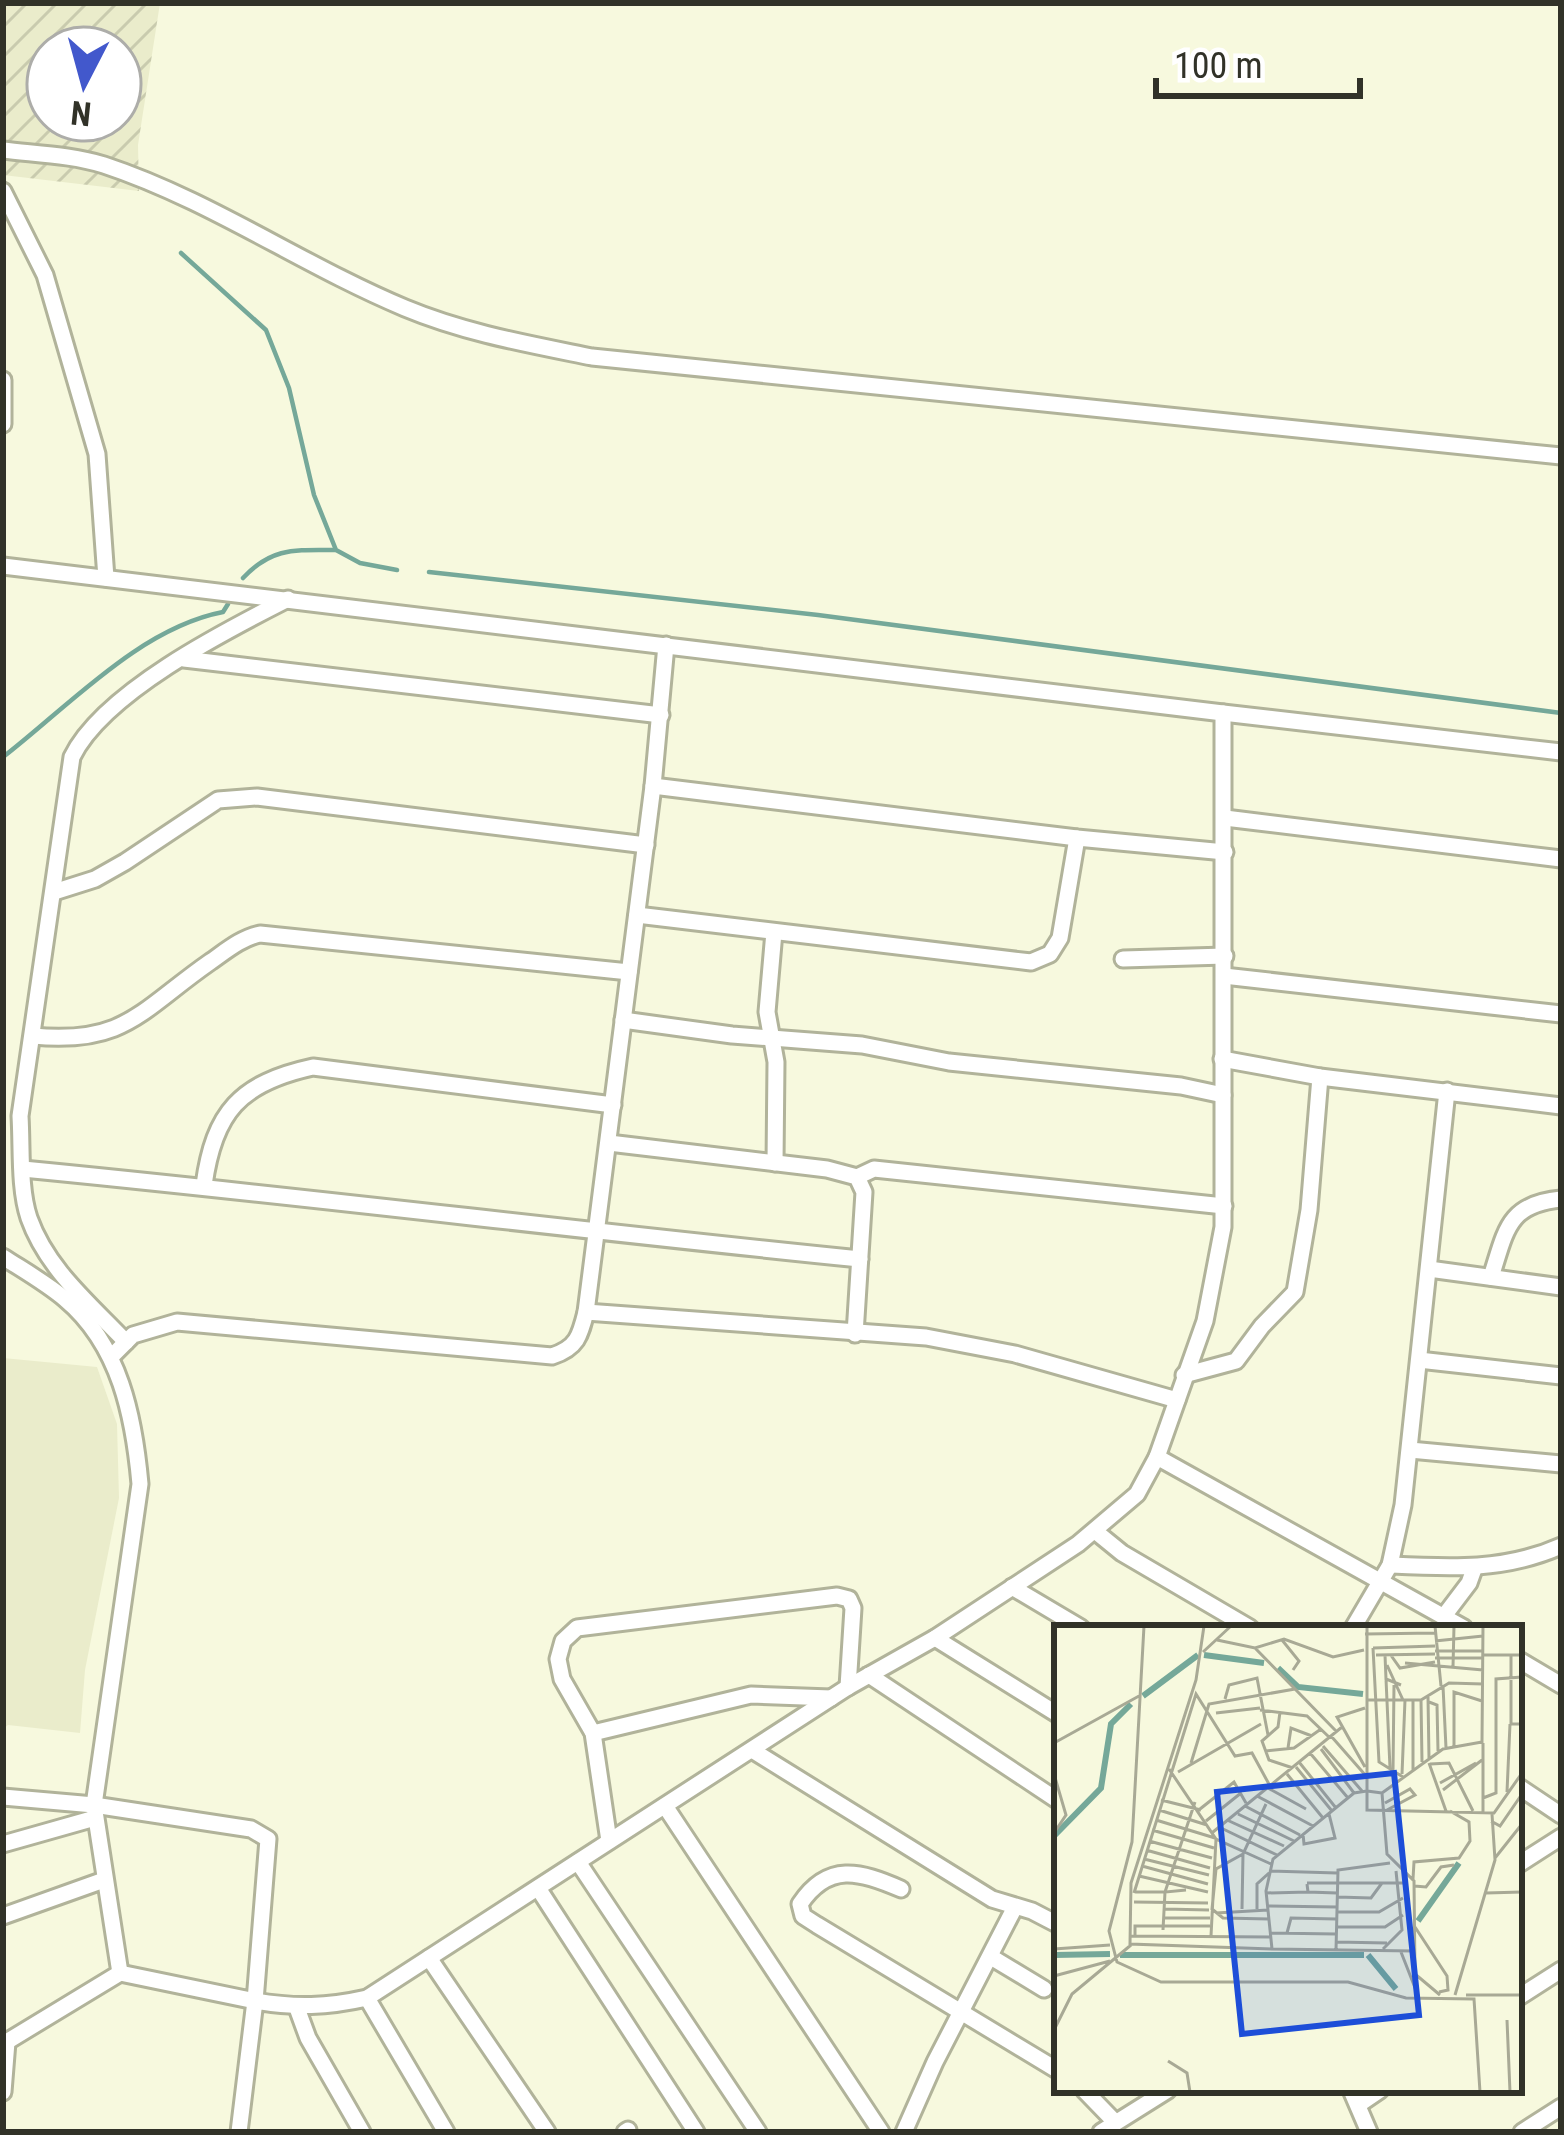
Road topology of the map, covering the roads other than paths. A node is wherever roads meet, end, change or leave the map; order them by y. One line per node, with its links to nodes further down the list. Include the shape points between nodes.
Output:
1 (3, 150): 5 (street, via 98,163 184,195 404,307 523,344 782,378)
2 (3, 191): 7 (street, via 45,275 97,454)
3 (3, 380): 4 (street)
4 (3, 424)
5 (1561, 456)
6 (3, 566): 7 (street)
7 (106, 578): 8 (street)
8 (288, 599): 9 (street); 10 (street)
9 (666, 645): 11 (street); 12 (street)
10 (184, 659): 12 (street); 20 (street, via 80,740)
11 (1223, 712): 13 (street); 15 (street)
12 (661, 715): 14 (street)
13 (1561, 752)
14 (653, 786): 16 (street); 17 (street)
15 (1225, 818): 18 (street); 19 (street)
16 (1077, 838): 18 (street); 22 (street, via 1060,938 1031,962)
17 (646, 845): 20 (street, via 257,797 218,800 95,879); 21 (street)
18 (1225, 852): 23 (street)
19 (1561, 859)
20 (54, 892): 29 (street)
21 (637, 915): 22 (street); 25 (street)
22 (774, 932): 30 (street)
23 (1225, 956): 24 (street); 26 (street)
24 (1123, 959)
25 (629, 972): 28 (street); 29 (street, via 260,934 102,1036)
26 (1224, 976): 27 (street); 31 (street)
27 (1561, 1014)
28 (623, 1020): 30 (street); 35 (street)
29 (33, 1036): 39 (street, via 20,1116)
30 (772, 1037): 34 (street); 38 (street)
31 (1222, 1059): 32 (street); 34 (street)
32 (1321, 1077): 33 (street); 55 (street, via 1295,1292 1236,1361)
33 (1447, 1090): 36 (street); 47 (street)
34 (1223, 1095): 43 (street)
35 (613, 1105): 37 (street); 41 (street, via 313,1067 280,1074 221,1118)
36 (1561, 1106)
37 (609, 1143): 38 (street); 44 (street)
38 (775, 1163): 40 (street)
39 (23, 1169): 41 (street); 52 (street, via 28,1216 52,1264)
40 (857, 1177): 43 (street, via 874,1169); 46 (street, via 864,1192)
41 (204, 1185): 44 (street)
42 (1561, 1199): 48 (street, via 1532,1202 1515,1215)
43 (1224, 1206): 55 (street, via 1214,1285)
44 (597, 1233): 46 (street); 50 (street)
45 (3, 1257): 53 (street, via 67,1300)
46 (860, 1259): 51 (street)
47 (1429, 1269): 48 (street); 54 (street)
48 (1491, 1277): 49 (street)
49 (1561, 1287)
50 (586, 1312): 51 (street); 52 (street, via 579,1340 552,1356 177,1322)
51 (855, 1334): 57 (street, via 993,1349)
52 (126, 1342): 53 (street)
53 (111, 1357): 84 (street, via 136,1434 140,1484)
54 (1419, 1360): 56 (street); 58 (street)
55 (1184, 1375): 57 (street)
56 (1561, 1376)
57 (1177, 1400): 59 (street)
58 (1409, 1450): 60 (street); 64 (street)
59 (1156, 1457): 61 (street, via 1137,1494); 64 (street)
60 (1561, 1464)
61 (1095, 1531): 65 (street); 68 (street)
62 (1561, 1546): 63 (street)
63 (1474, 1569): 64 (street); 66 (street)
64 (1386, 1572): 66 (street); 69 (street)
65 (1012, 1587): 67 (street); 71 (street)
66 (1444, 1616): 70 (street)
67 (1076, 1625)
68 (1245, 1625)
69 (1355, 1625)
70 (1459, 1625)
71 (935, 1638): 73 (street); 77 (street)
72 (1522, 1662): 74 (street)
73 (869, 1675): 75 (street); 82 (street)
74 (1561, 1685)
75 (848, 1687): 76 (street); 78 (street, via 848,1599 577,1628 558,1659)
76 (834, 1698): 78 (street, via 751,1695); 79 (street)
77 (1054, 1712)
78 (593, 1733): 87 (street)
79 (752, 1750): 83 (street); 94 (street)
80 (1522, 1789): 85 (street)
81 (3, 1796): 84 (street)
82 (1054, 1798)
83 (665, 1806): 87 (street); 121 (street)
84 (95, 1812): 88 (street); 91 (street); 104 (street, via 251,1829 268,1839)
85 (1561, 1815)
86 (1561, 1837): 90 (street)
87 (609, 1841): 89 (street)
88 (3, 1844)
89 (578, 1862): 92 (street); 120 (street)
90 (1522, 1862)
91 (104, 1880): 95 (street); 100 (street)
92 (538, 1888): 98 (street); 119 (street)
93 (901, 1889): 106 (street, via 836,1874 821,1878 800,1904 803,1916)
94 (1015, 1907): 96 (street); 97 (street)
95 (3, 1916)
96 (1054, 1922)
97 (991, 1957): 101 (street); 106 (street)
98 (429, 1958): 103 (street); 118 (street)
99 (1561, 1970): 102 (street)
100 (120, 1973): 104 (street); 107 (street)
101 (1044, 1989)
102 (1522, 1995)
103 (368, 1998): 105 (street); 117 (street)
104 (255, 2001): 105 (street); 115 (street)
105 (297, 2008): 116 (street)
106 (964, 2012): 108 (street); 122 (street)
107 (5, 2043): 109 (street)
108 (1054, 2068)
109 (3, 2092)
110 (1086, 2093): 114 (street)
111 (1163, 2093): 114 (street)
112 (1354, 2097): 123 (street)
113 (1561, 2107): 124 (street)
114 (1108, 2127)
115 (242, 2129)
116 (362, 2132)
117 (446, 2132)
118 (547, 2132)
119 (697, 2132)
120 (758, 2132)
121 (881, 2132)
122 (904, 2132)
123 (1370, 2132)
124 (1522, 2132)

